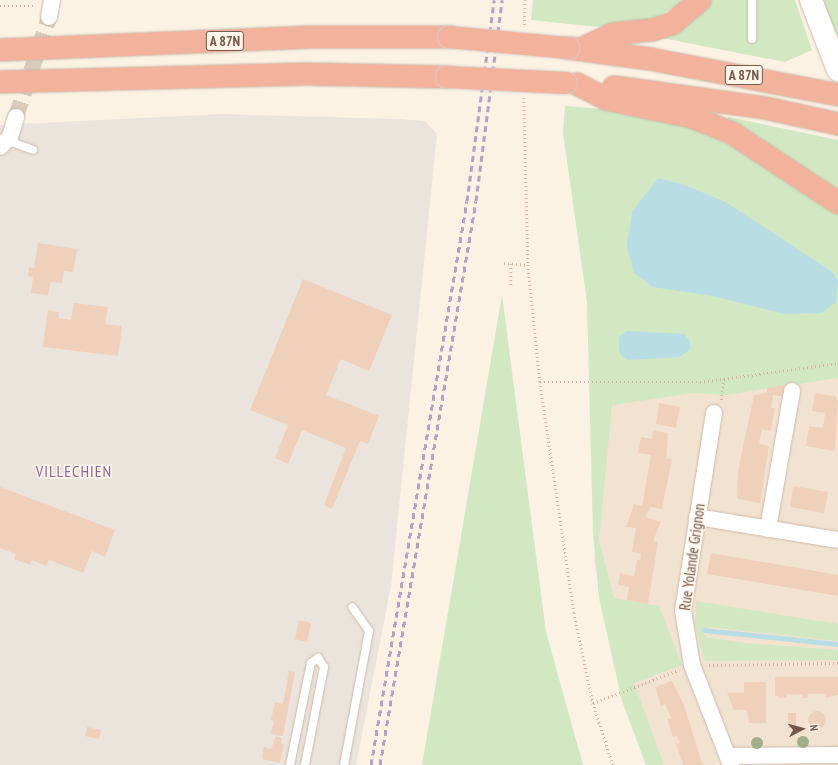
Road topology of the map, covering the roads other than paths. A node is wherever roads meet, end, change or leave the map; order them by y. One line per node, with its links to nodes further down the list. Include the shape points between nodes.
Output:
1 (700, 0): 5 (highway, via 672,23 652,30 613,34)
2 (752, 0): 4 (lane)
3 (811, 0): 7 (main road)
4 (752, 39)
5 (575, 48): 6 (highway, A 87N, bridge, via 449,38 307,37); 10 (highway, A 87N)
6 (0, 50)
7 (838, 70)
8 (571, 83): 9 (highway, A 87N, bridge, via 306,74); 12 (highway, A 87N, via 687,96); 15 (highway, via 606,99 692,117 732,133)
9 (4, 85)
10 (838, 94)
11 (16, 117): 13 (street)
12 (838, 124)
13 (3, 144): 14 (lane)
14 (33, 150)
15 (838, 203)
16 (792, 391): 19 (street)
17 (714, 413): 18 (street, Rue Yolande Grignon)
18 (697, 517): 19 (street); 23 (street, Rue Yolande Grignon, via 683,611 692,665)
19 (768, 529): 20 (street)
20 (838, 540)
21 (352, 607): 26 (lane, via 369,631)
22 (838, 756): 23 (street)
23 (729, 761)
24 (290, 765): 25 (lane, via 311,663 318,658 324,667)
25 (305, 765)
26 (344, 765)

